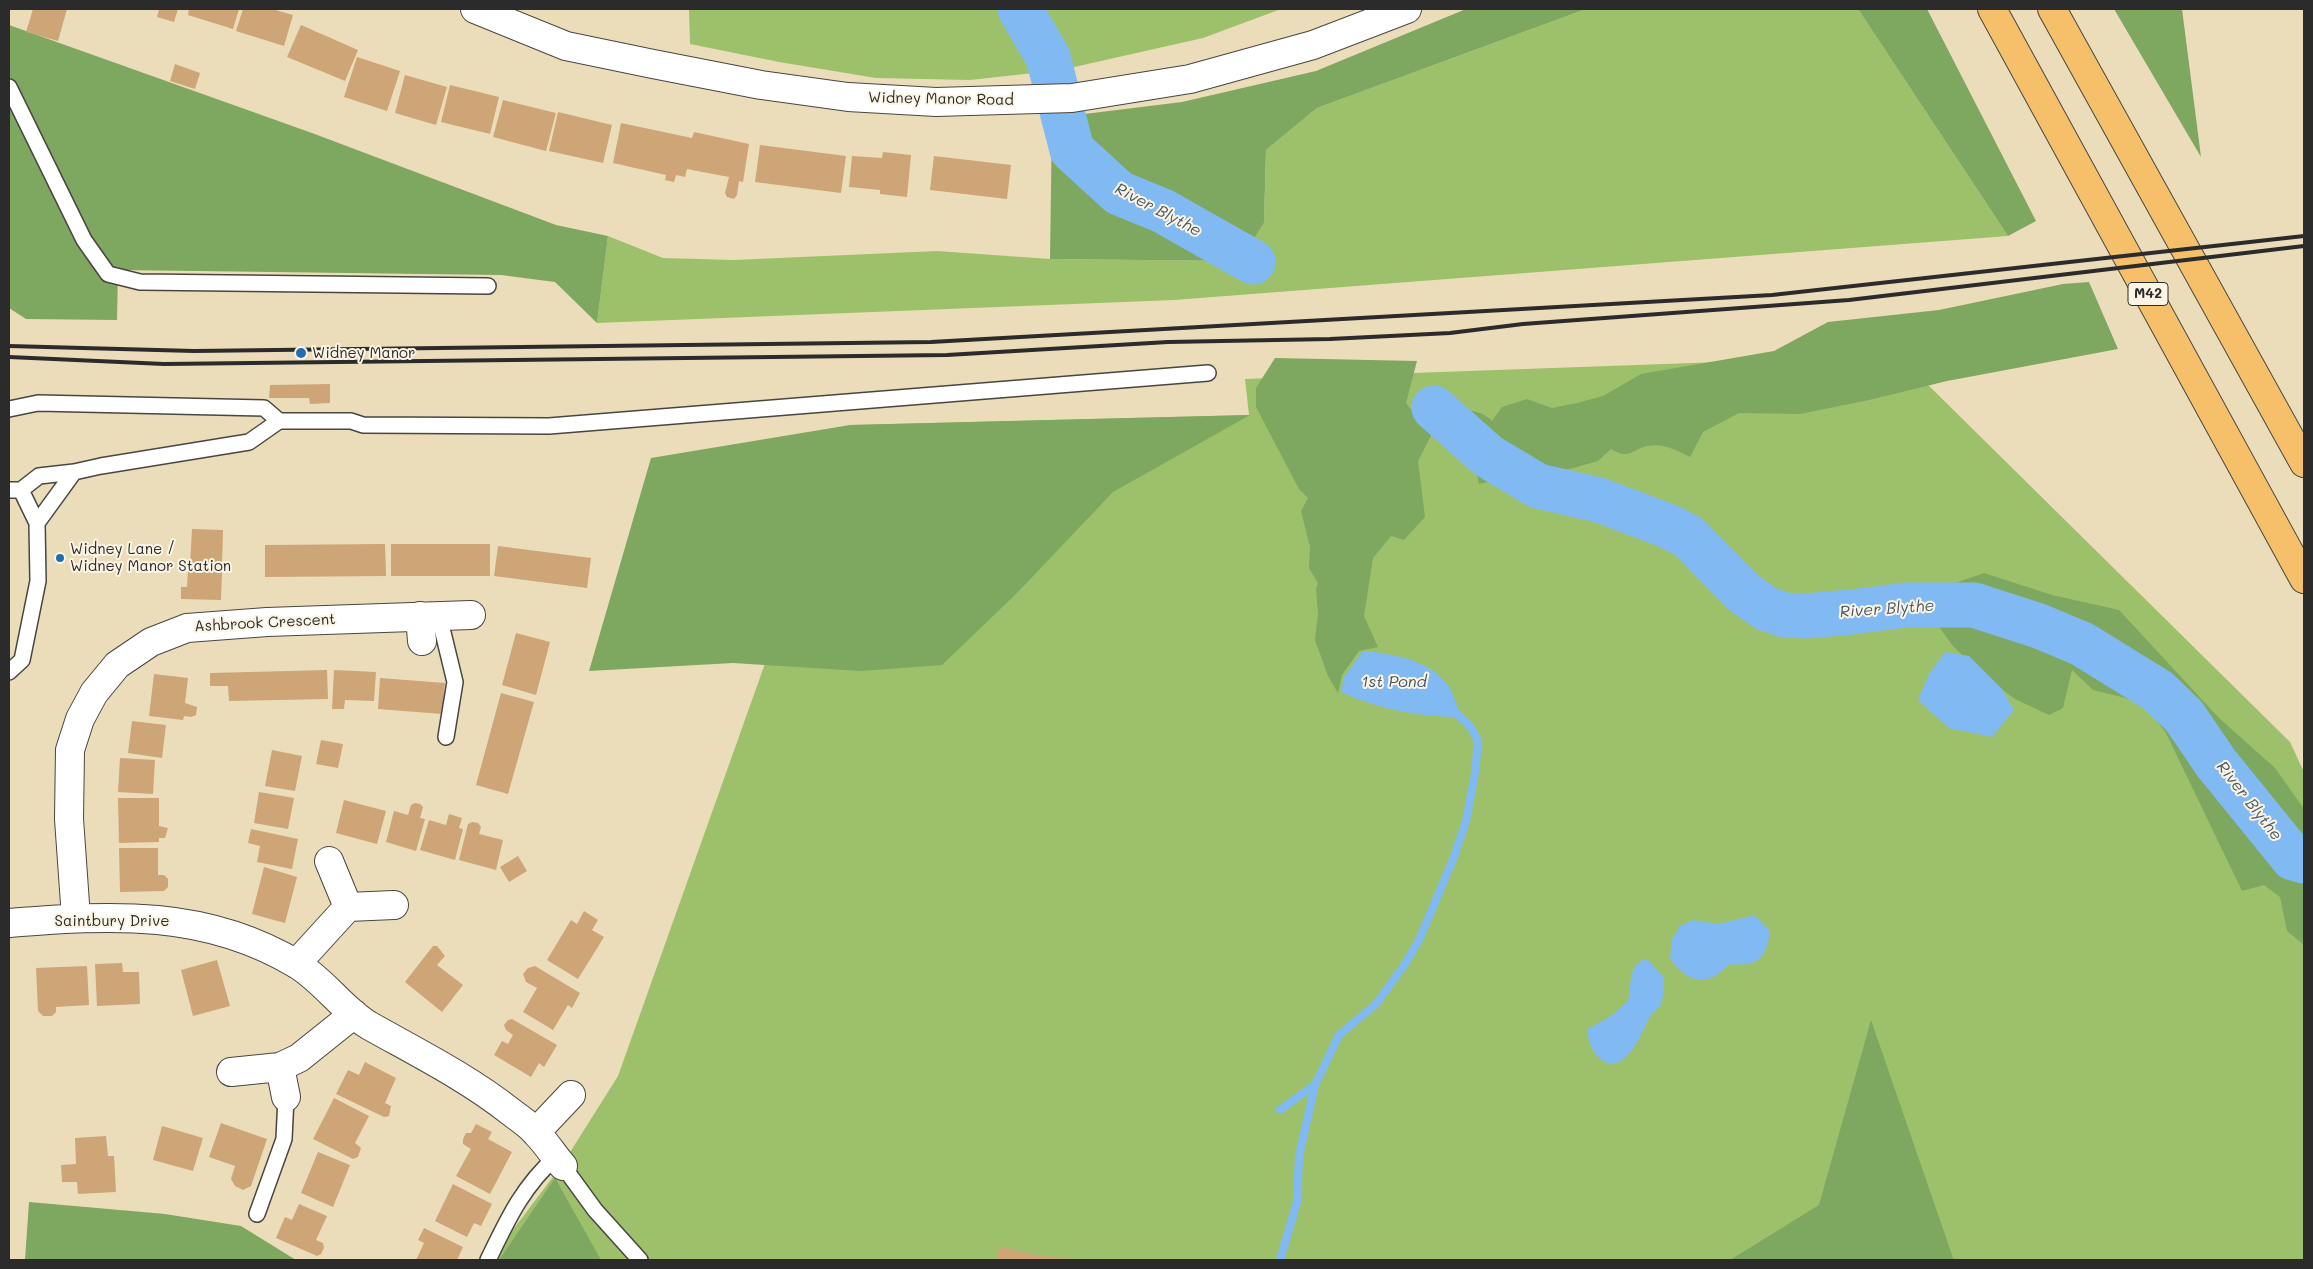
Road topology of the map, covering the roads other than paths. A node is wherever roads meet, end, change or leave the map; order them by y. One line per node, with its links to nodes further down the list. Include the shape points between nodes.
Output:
1 (475, 9): 2 (street, Widney Manor Road, via 566,46 761,84 858,97 936,102 1072,98 1190,80 1313,45)
2 (1407, 9)
3 (1992, 9): 14 (highway, M42)
4 (2052, 9): 10 (highway)
5 (9, 87): 6 (lane, via 84,240 108,274 140,282)
6 (488, 286)
7 (1208, 373): 9 (lane, via 549,426)
8 (9, 410): 9 (lane, via 38,403 264,408)
9 (279, 421): 11 (lane, via 249,442)
10 (2304, 463)
11 (74, 472): 12 (lane, via 39,476); 13 (lane)
12 (15, 490): 13 (lane)
13 (37, 523): 17 (lane, via 38,580 22,660)
14 (2304, 578)
15 (471, 615): 16 (street, Ashbrook Crescent)
16 (427, 624): 18 (lane, via 455,682); 22 (street, Ashbrook Crescent, via 267,622 186,628 150,642 116,665 94,693 80,719 70,750 69,819)
17 (9, 672)
18 (446, 737)
19 (329, 861): 21 (street)
20 (394, 905): 21 (street)
21 (348, 907): 24 (street)
22 (76, 918): 23 (street, Saintbury Drive); 24 (street, Saintbury Drive, via 156,918 194,924 237,936)
23 (9, 923)
24 (296, 964): 25 (street, Saintbury Drive)
25 (354, 1014): 26 (street, via 299,1058); 30 (street, Saintbury Drive, via 482,1089)
26 (280, 1067): 27 (street); 29 (street)
27 (231, 1072)
28 (571, 1095): 30 (street)
29 (286, 1098): 32 (lane, via 284,1138)
30 (536, 1132): 31 (street, Saintbury Drive)
31 (559, 1162): 33 (lane, via 539,1172 517,1201); 34 (lane, via 595,1210)
32 (257, 1214)
33 (488, 1260)
34 (640, 1260)

